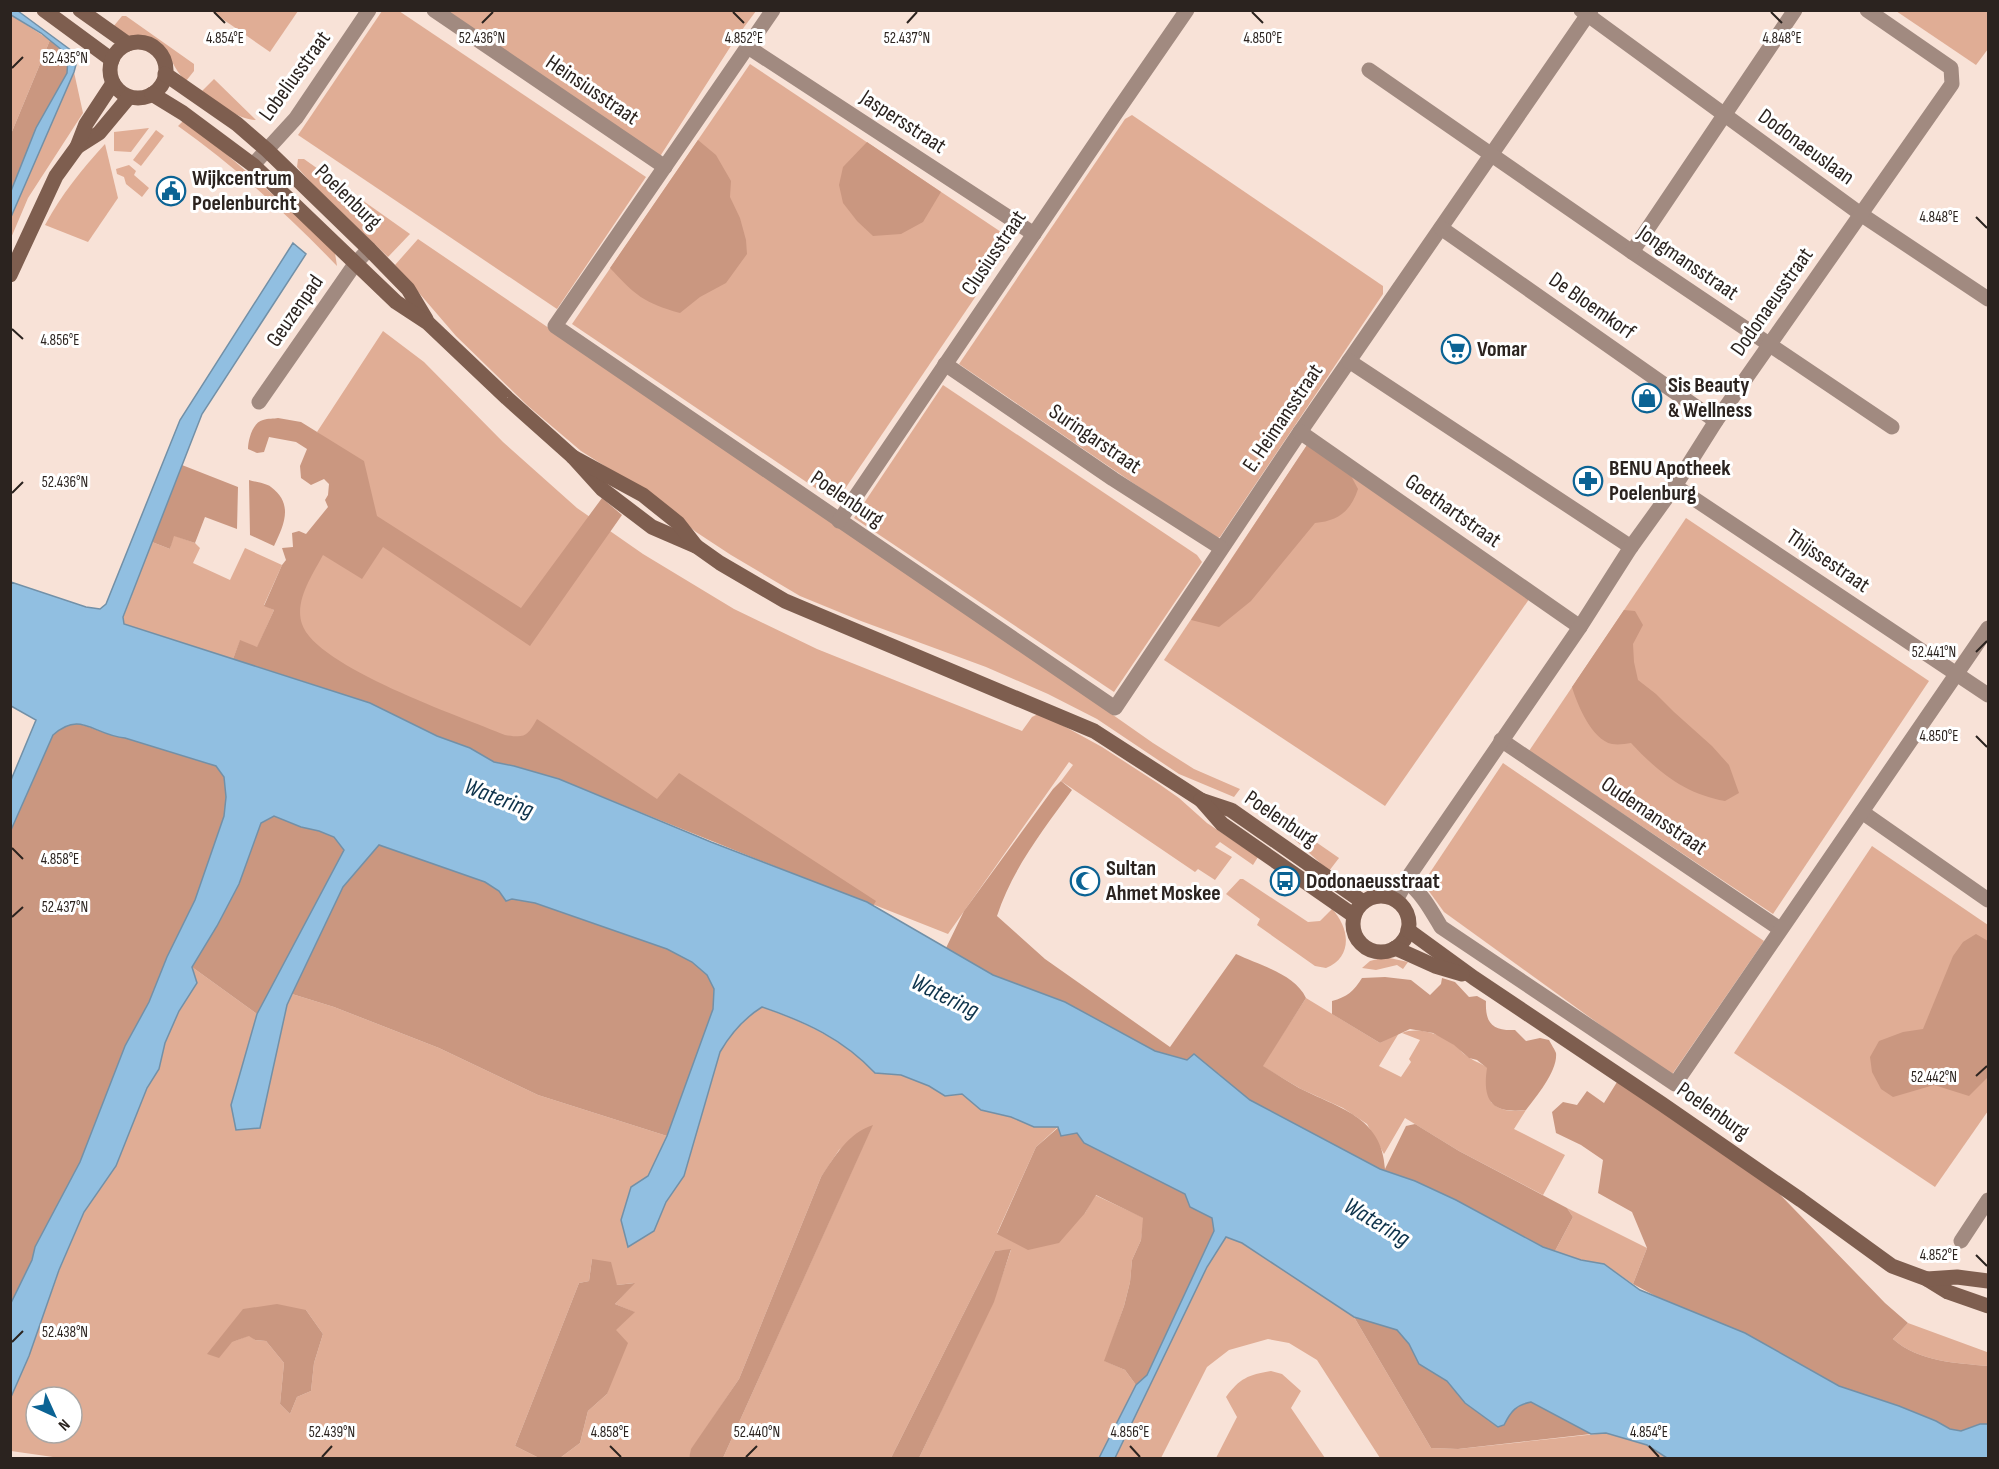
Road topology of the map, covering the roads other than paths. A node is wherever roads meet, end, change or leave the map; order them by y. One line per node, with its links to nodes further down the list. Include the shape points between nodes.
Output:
1 (44, 10): 12 (street)
2 (80, 10): 10 (street)
3 (369, 10): 20 (street, Lobeliusstraat, via 296,118)
4 (434, 10): 23 (street, Heinsiusstraat)
5 (773, 10): 11 (street)
6 (1187, 10): 26 (street, Clusiusstraat)
7 (1795, 10): 18 (street, Dodonaeuslaan)
8 (1867, 10): 24 (street, Dodonaeusstraat, via 1952,68 1952,84)
9 (1587, 12): 18 (street, Dodonaeuslaan); 21 (street, E. Heimansstraat)
10 (128, 44): 12 (street); 14 (street, via 138,42 155,49 162,56)
11 (748, 47): 23 (street); 26 (street, Jaspersstraat)
12 (112, 60): 15 (street)
13 (1369, 70): 21 (street)
14 (165, 74): 16 (street); 20 (street, Poelenburg)
15 (113, 83): 17 (street); 19 (street, via 86,124)
16 (153, 94): 17 (street); 22 (street, Poelenburg)
17 (129, 97): 19 (street, via 99,133)
18 (1724, 116): 24 (street, Dodonaeuslaan); 28 (street, Dodonaeuslaan)
19 (77, 147): 30 (street, via 56,176)
20 (267, 150): 22 (street, Lobeliusstraat); 27 (street, Poelenburg)
21 (1490, 155): 25 (street, E. Heimansstraat); 28 (street, Jongmansstraat)
22 (253, 165): 29 (street, Poelenburg)
23 (665, 167): 42 (street, Poelenburg, via 555,326)
24 (1862, 215): 31 (street, Dodonaeuslaan); 33 (street, Dodonaeusstraat)
25 (1441, 228): 34 (street, E. Heimansstraat); 37 (street, De Bloemkorf)
26 (1034, 234): 35 (street, Clusiusstraat)
27 (369, 249): 29 (street, Geuzenpad); 32 (street, Poelenburg, via 408,289)
28 (1632, 252): 33 (street, Jongmansstraat)
29 (355, 264): 32 (street, Poelenburg, via 396,302); 36 (street, Geuzenpad)
30 (10, 275)
31 (1989, 299)
32 (428, 323): 40 (street, Poelenburg)
33 (1769, 345): 37 (street, Dodonaeusstraat); 38 (street, Jongmansstraat)
34 (1348, 361): 39 (street, E. Heimansstraat); 44 (street)
35 (945, 364): 42 (street, Clusiusstraat); 45 (street, Suringarstraat)
36 (259, 402)
37 (1716, 421): 41 (street, Dodonaeusstraat)
38 (1892, 428)
39 (1300, 432): 45 (street, E. Heimansstraat); 46 (street, Goethartstraat)
40 (573, 457): 43 (street, Poelenburg, via 643,495 678,524); 43 (street, Poelenburg, via 602,489 631,512 662,532)
41 (1675, 486): 44 (street, Dodonaeusstraat); 48 (street, Thijssestraat)
42 (839, 520): 50 (street, Poelenburg)
43 (696, 546): 52 (street, Poelenburg, via 785,601 1094,731)
44 (1631, 547): 46 (street, Dodonaeusstraat)
45 (1221, 548): 50 (street, E. Heimansstraat)
46 (1580, 627): 51 (street, Dodonaeusstraat)
47 (1989, 628): 48 (street)
48 (1956, 674): 49 (street, Thijssestraat); 53 (street)
49 (1989, 695)
50 (1114, 708)
51 (1501, 740): 54 (street, Dodonaeusstraat); 59 (street, Oudemansstraat)
52 (1201, 800): 57 (street, Poelenburg, via 1231,810); 58 (street, Poelenburg, via 1222,824)
53 (1862, 812): 56 (street); 59 (street)
54 (1406, 881): 55 (street, Dodonaeusstraat); 59 (street, Poelenburg, via 1424,899 1441,927 1676,1084)
55 (1396, 900): 57 (street, via 1376,896); 60 (street, via 1407,912)
56 (1989, 900)
57 (1363, 902): 58 (street)
58 (1353, 915): 61 (street, via 1353,931 1361,945 1378,952)
59 (1780, 929)
60 (1408, 930): 61 (street); 62 (street, Poelenburg)
61 (1395, 948): 62 (street, Poelenburg)
62 (1474, 978): 65 (street, Poelenburg, via 1672,1110 1892,1266)
63 (1989, 1200): 64 (street)
64 (1961, 1241)
65 (1927, 1279): 66 (street, Poelenburg); 67 (street, Poelenburg, via 1948,1292)
66 (1989, 1281)
67 (1989, 1306)

